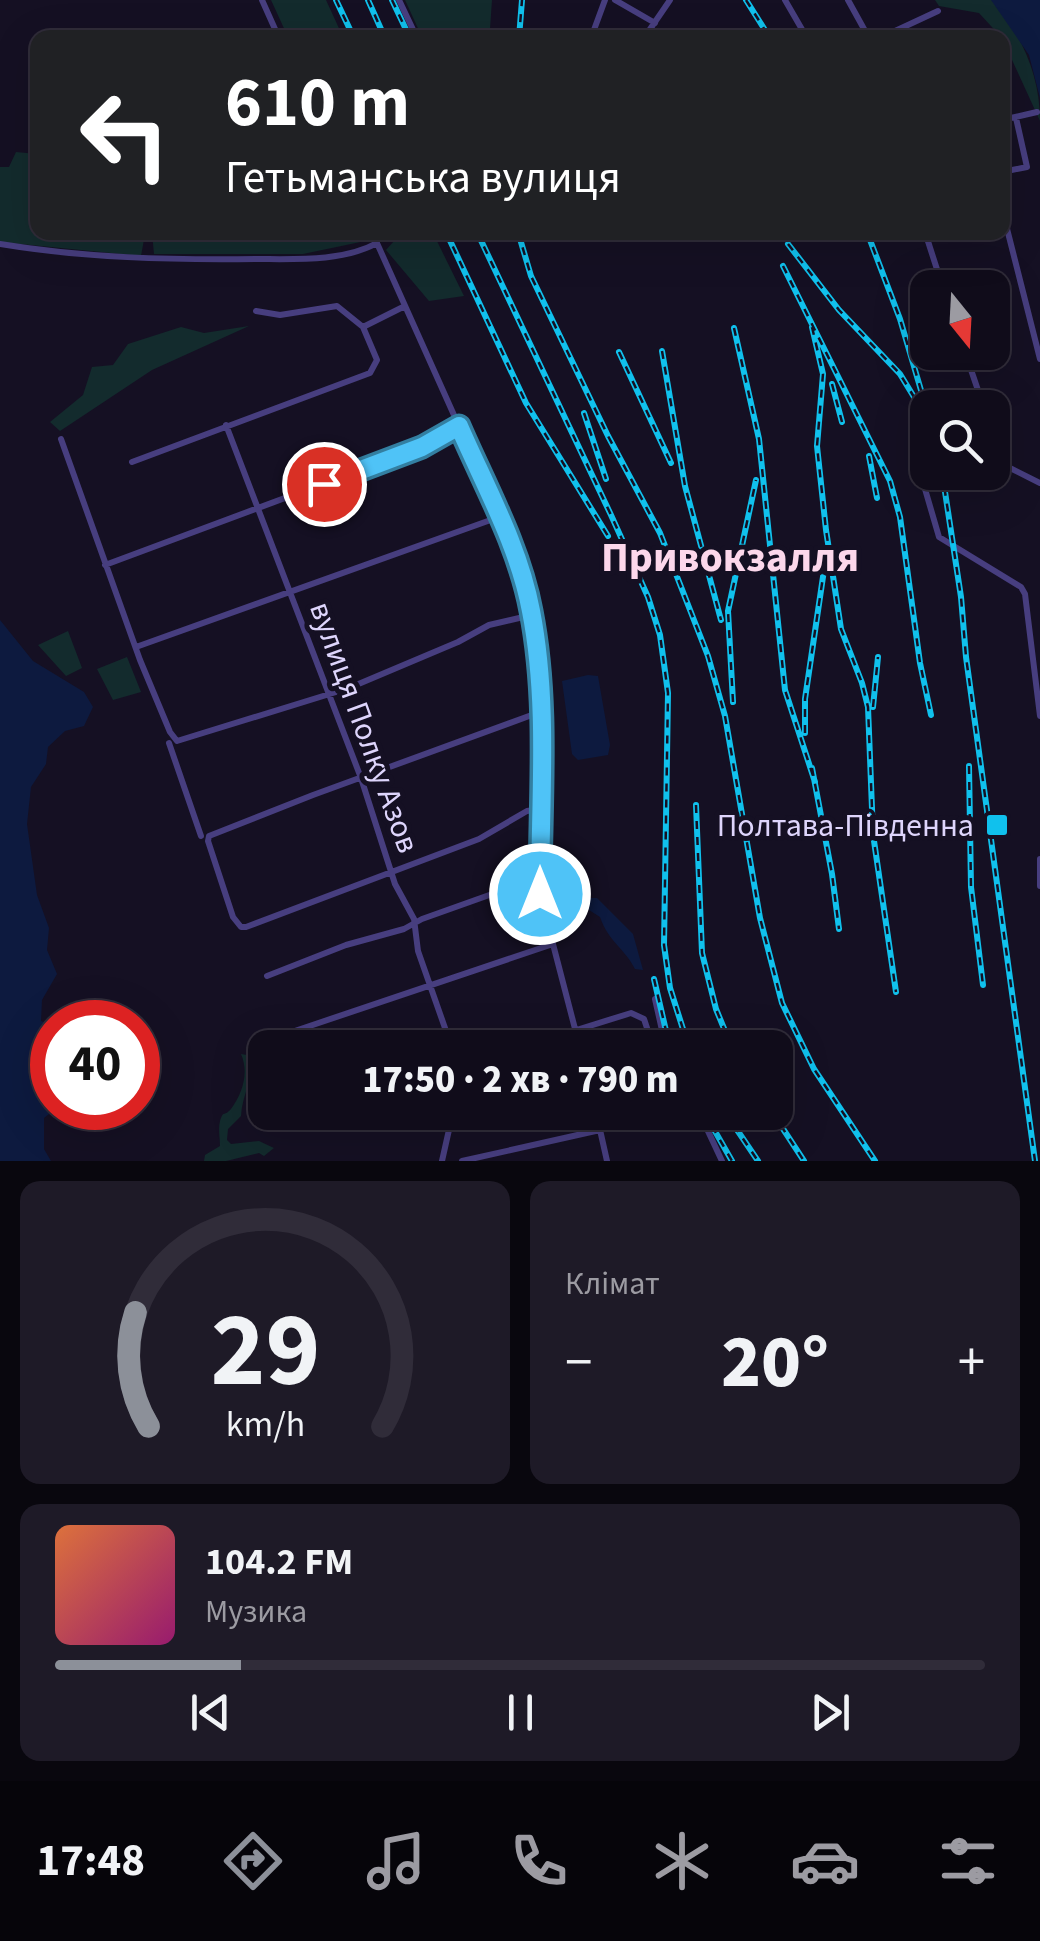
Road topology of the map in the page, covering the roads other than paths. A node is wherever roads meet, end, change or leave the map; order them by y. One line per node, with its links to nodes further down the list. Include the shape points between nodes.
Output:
1 (262, 0): 10 (street)
2 (399, 0): 11 (street)
3 (605, 0): 12 (street)
4 (615, 0): 9 (street)
5 (670, 0): 9 (street)
6 (785, 0): 14 (street)
7 (848, 0): 15 (street)
8 (938, 10): 16 (street)
9 (656, 23): 13 (street)
10 (276, 30)
11 (413, 30)
12 (595, 30)
13 (650, 30)
14 (802, 30)
15 (865, 30)
16 (897, 30)
17 (1037, 112): 18 (street)
18 (1016, 118): 19 (street); 20 (street, via 1027,167)
19 (1010, 119)
20 (1010, 170)
21 (376, 240): 24 (street)
22 (928, 240): 26 (street)
23 (1010, 240): 30 (street)
24 (377, 243): 25 (street, via 306,258 155,260); 27 (street)
25 (0, 244)
26 (937, 270)
27 (406, 306): 29 (street); 32 (street)
28 (256, 311): 29 (street, via 280,315 337,306)
29 (363, 327): 31 (street, via 377,360 370,373)
30 (1040, 359)
31 (226, 425): 34 (street); 38 (street, вулиця Полку Азов)
32 (459, 426): 38 (street, via 422,447); 39 (street)
33 (61, 439): 40 (street)
34 (132, 462)
35 (1010, 468): 36 (street)
36 (1040, 483)
37 (925, 490): 46 (street, via 938,537 1020,586)
38 (259, 508): 40 (street); 41 (street, вулиця Полку Азов)
39 (500, 516): 41 (street); 42 (street)
40 (105, 565): 43 (street)
41 (289, 592): 43 (street); 44 (street, вулиця Полку Азов)
42 (532, 615): 44 (street, via 489,625 365,682); 45 (street)
43 (136, 648): 47 (street)
44 (327, 692): 47 (street); 48 (street, вулиця Полку Азов)
45 (541, 712): 48 (street); 49 (street)
46 (1040, 716)
47 (173, 742): 50 (street)
48 (361, 778): 52 (street, вулиця Полку Азов); 52 (street, via 209,836 210,850 241,927)
49 (540, 810): 52 (street); 53 (street)
50 (201, 836)
51 (1040, 859): 54 (street)
52 (392, 871): 55 (street, вулиця Полку Азов)
53 (540, 877): 55 (street); 56 (street)
54 (1040, 886)
55 (413, 925): 57 (street); 58 (street, вулиця Полку Азов)
56 (553, 944): 58 (street); 60 (street)
57 (267, 976)
58 (430, 986): 61 (street); 62 (street, вулиця Полку Азов)
59 (655, 999): 65 (street)
60 (575, 1028): 63 (street); 64 (street, via 632,1013)
61 (297, 1030)
62 (446, 1030)
63 (569, 1030)
64 (648, 1030)
65 (662, 1030)
66 (449, 1130): 69 (street)
67 (600, 1130): 70 (street); 71 (street)
68 (707, 1130): 72 (street)
69 (442, 1161)
70 (462, 1161)
71 (607, 1161)
72 (722, 1161)

